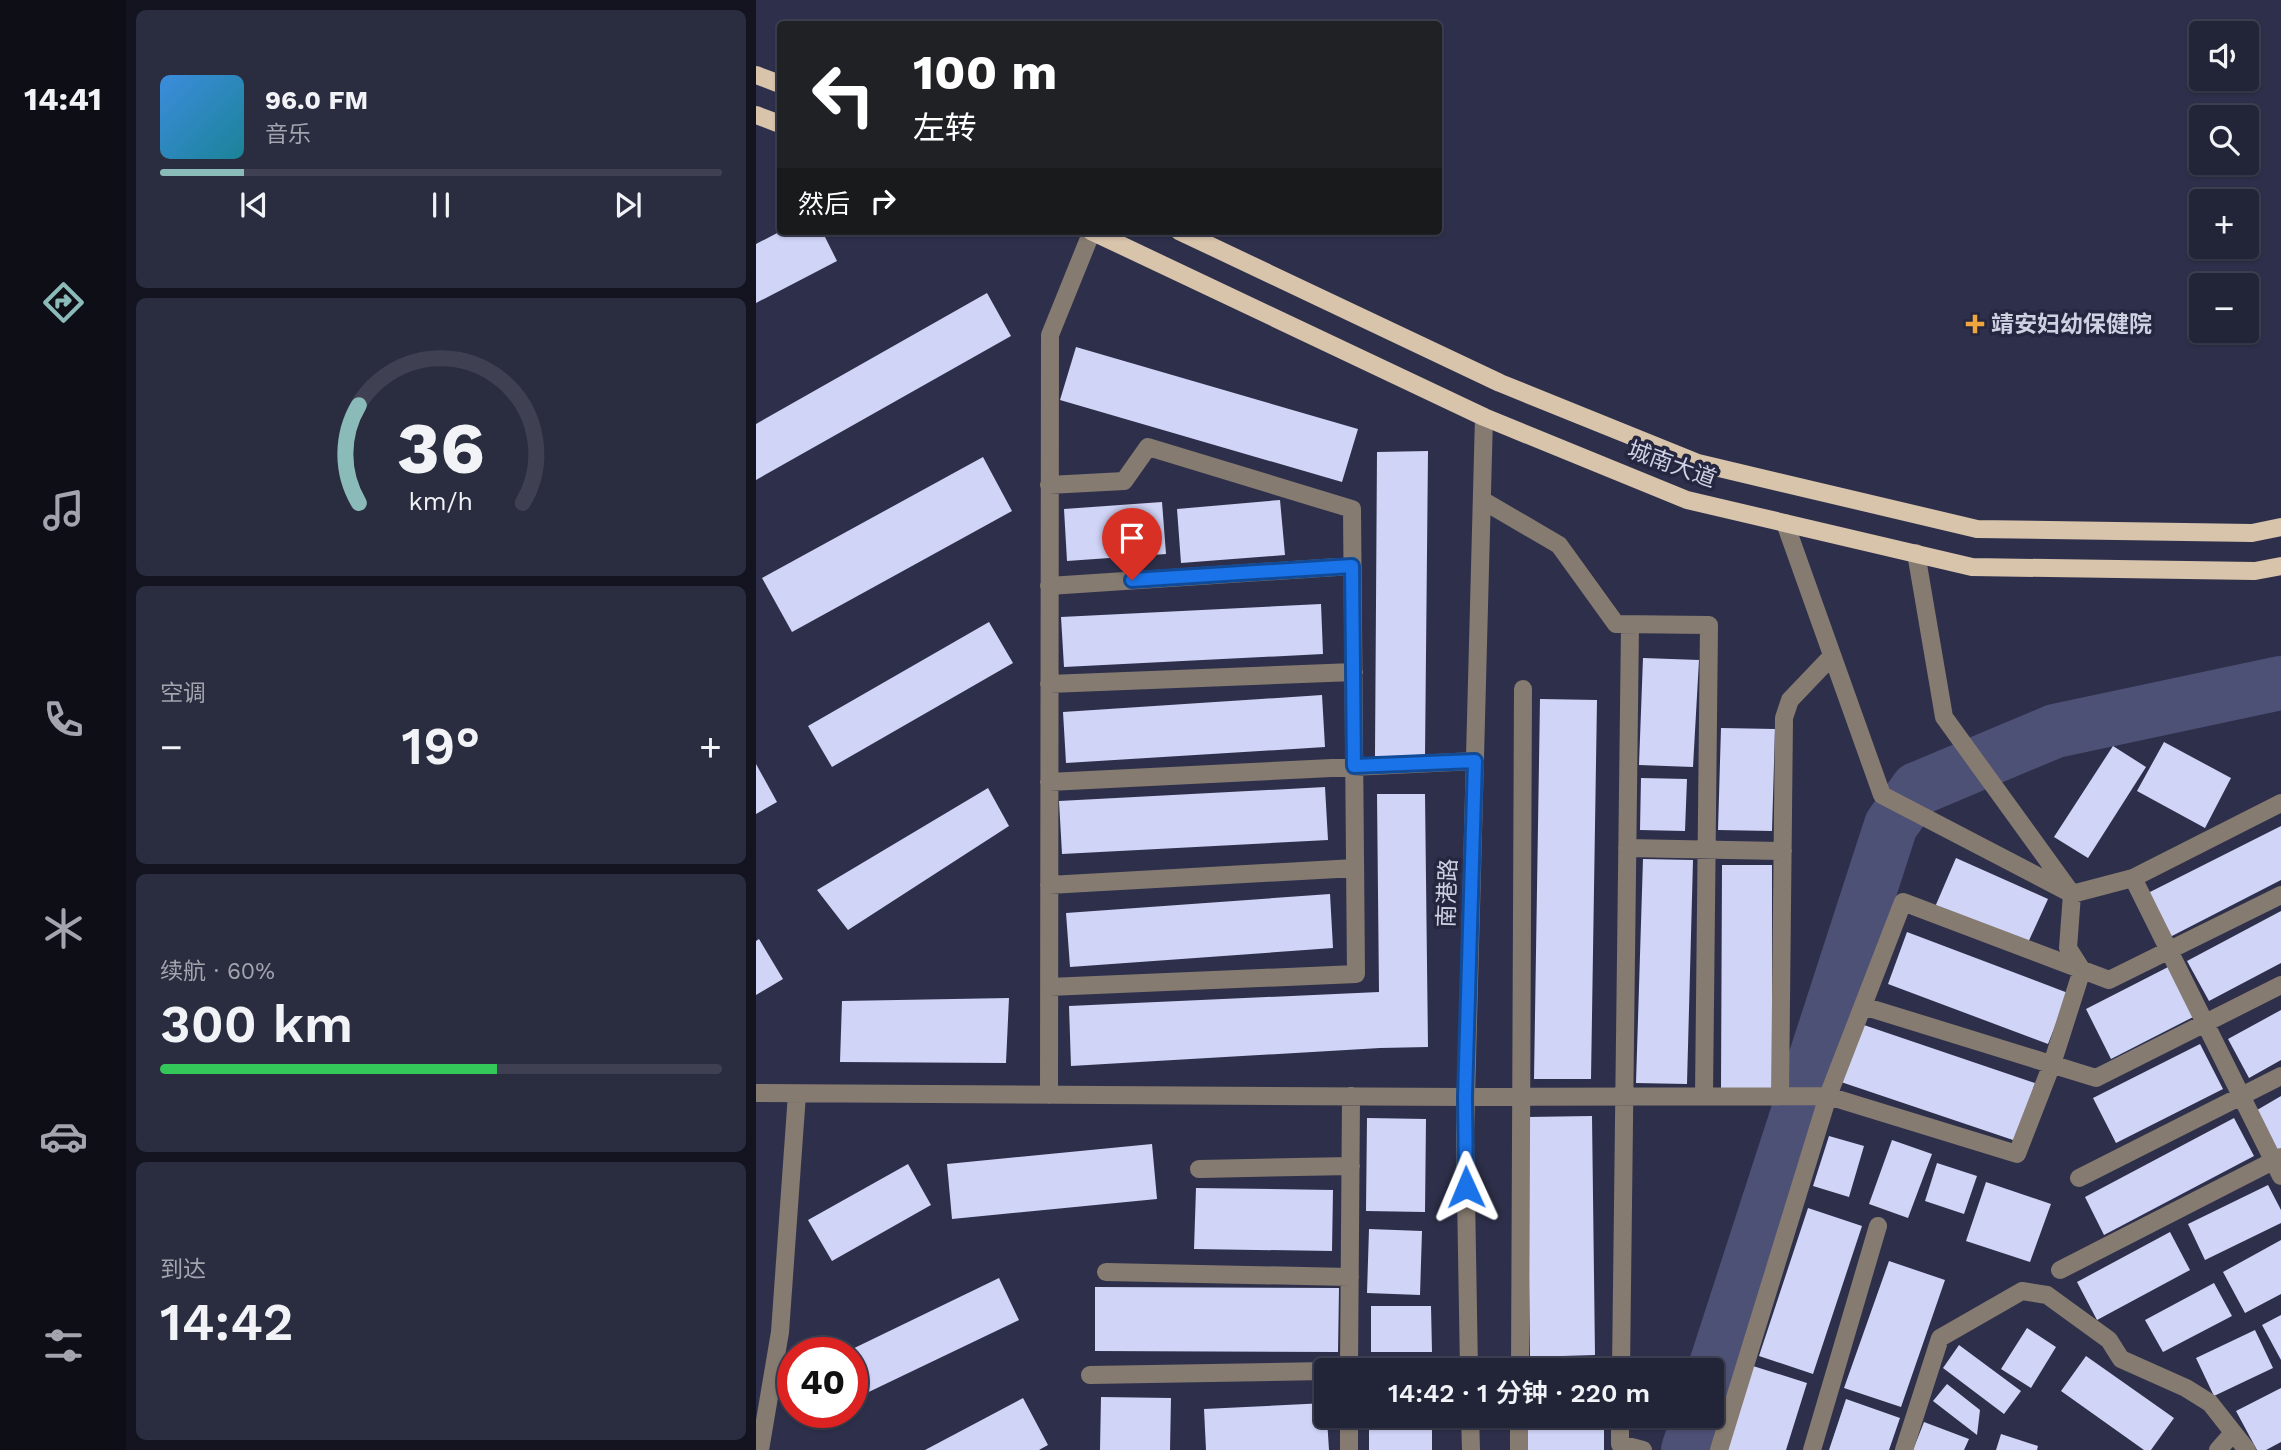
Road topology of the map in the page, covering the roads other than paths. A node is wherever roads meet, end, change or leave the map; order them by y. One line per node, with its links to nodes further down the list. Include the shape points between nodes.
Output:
1 (756, 75): 2 (main road)
2 (777, 83)
3 (756, 115): 4 (main road)
4 (777, 123)
5 (1090, 235): 9 (street, via 1049,335)
6 (1100, 235): 8 (main road, 城南大道)
7 (1187, 235): 12 (main road, 城南大道, via 1500,383 1698,463 1977,529 2252,533)
8 (1484, 417): 10 (street, 南港路); 11 (main road, 城南大道, via 1687,500)
9 (1049, 485): 14 (street, via 1124,481 1149,447 1352,509); 16 (street)
10 (1482, 500): 17 (street, via 1559,545 1616,624); 22 (street, 南港路)
11 (1784, 523): 13 (main road, 城南大道); 18 (street)
12 (2281, 527)
13 (1916, 553): 15 (main road, 城南大道, via 1972,566 2255,571); 32 (street, via 1944,717)
14 (1352, 566): 16 (street); 19 (street)
15 (2281, 566)
16 (1049, 586): 20 (street)
17 (1630, 625): 26 (street); 27 (street, via 1709,625)
18 (1832, 656): 28 (street, via 1790,700 1784,718); 32 (street, via 1882,795)
19 (1354, 672): 20 (street); 23 (street)
20 (1049, 684): 24 (street)
21 (1523, 689): 51 (street)
22 (1475, 761): 23 (street); 50 (street, 南港路)
23 (1354, 766): 24 (street); 29 (street)
24 (1049, 782): 31 (street)
25 (2281, 803): 30 (street)
26 (1627, 848): 27 (street); 52 (street)
27 (1706, 850): 28 (street); 46 (street)
28 (1783, 851): 47 (street)
29 (1355, 868): 31 (street); 37 (street, via 1356,974)
30 (2133, 878): 32 (street); 34 (street)
31 (1049, 885): 37 (street)
32 (2072, 894): 35 (street, via 2068,948)
33 (2281, 895): 34 (street)
34 (2169, 951): 35 (street, via 2109,980); 39 (street)
35 (2082, 970): 38 (street, via 1903,902); 40 (street)
36 (2281, 985): 39 (street)
37 (1049, 987): 44 (street)
38 (1863, 1006): 40 (street); 48 (street)
39 (2205, 1023): 40 (street, via 2095,1078); 49 (street)
40 (2052, 1064): 48 (street, via 2017,1154)
41 (2281, 1076): 49 (street)
42 (756, 1093): 43 (street)
43 (797, 1094): 44 (street); 72 (street, via 780,1332)
44 (1049, 1095): 45 (street)
45 (1351, 1096): 50 (street); 54 (street)
46 (1704, 1096): 47 (street); 52 (street)
47 (1780, 1096): 48 (street)
48 (1828, 1096): 77 (street)
49 (2241, 1096): 53 (street); 56 (street)
50 (1465, 1097): 51 (street); 62 (street, 南港路)
51 (1521, 1097): 52 (street); 63 (street)
52 (1624, 1097): 64 (street)
53 (2278, 1165): 58 (street)
54 (1351, 1166): 55 (street); 60 (street)
55 (1199, 1169)
56 (2079, 1178)
57 (1878, 1226): 78 (street)
58 (2060, 1270)
59 (1106, 1272): 60 (street)
60 (1350, 1277): 61 (street)
61 (1349, 1358)
62 (1469, 1358)
63 (1520, 1358)
64 (1621, 1358)
65 (1314, 1371): 66 (street)
66 (1090, 1375)
67 (1349, 1428): 73 (street)
68 (1470, 1428): 74 (street)
69 (1519, 1428): 75 (street)
70 (1620, 1428): 76 (street, via 1620,1444)
71 (2233, 1433): 79 (street, via 2210,1403 2121,1359 2109,1340 2047,1295 2022,1291 1940,1338); 80 (street); 81 (street)
72 (760, 1450)
73 (1349, 1450)
74 (1471, 1450)
75 (1519, 1450)
76 (1643, 1450)
77 (1719, 1450)
78 (1812, 1450)
79 (1904, 1450)
80 (2218, 1450)
81 (2247, 1450)

